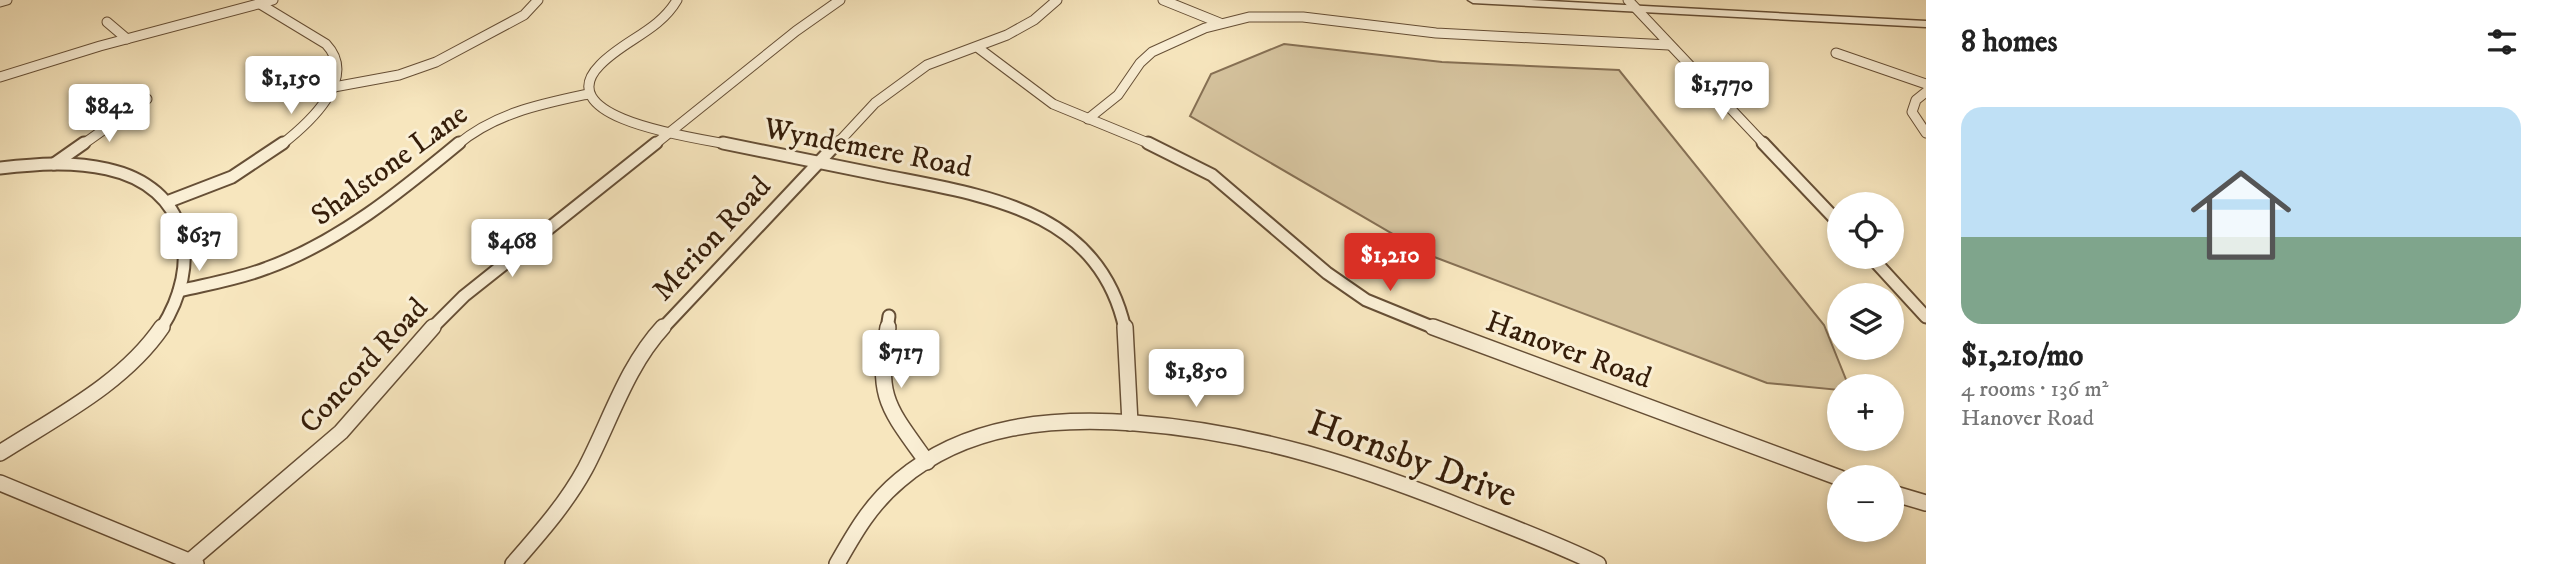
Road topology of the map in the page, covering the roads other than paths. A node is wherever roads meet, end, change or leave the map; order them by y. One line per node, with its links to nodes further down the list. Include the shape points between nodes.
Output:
1 (7, 0): 9 (street)
2 (273, 0): 10 (street)
3 (538, 0): 21 (street, via 524,15 424,67)
4 (677, 0): 23 (street, via 655,26 600,64 590,78)
5 (840, 0): 26 (street, Concord Road)
6 (1056, 0): 17 (street, Merion Road, via 1017,30)
7 (1163, 0): 13 (street)
8 (1473, 0): 11 (street)
9 (0, 2)
10 (260, 4): 15 (street); 21 (street, via 331,48 339,66)
11 (1632, 4): 14 (street); 16 (street)
12 (107, 22): 15 (street)
13 (1220, 23): 16 (street, via 1280,15 1436,33); 25 (street, via 1152,52 1118,95)
14 (1926, 24)
15 (127, 39): 19 (street)
16 (1669, 45): 32 (street)
17 (977, 47): 25 (street, Hanover Road, via 1042,97); 28 (street, Merion Road, via 937,60 908,76)
18 (1836, 53): 20 (street)
19 (0, 77)
20 (1926, 85)
21 (334, 86): 31 (street, via 306,123 257,162)
22 (1926, 92): 27 (street, via 1916,100 1912,112)
23 (588, 94): 26 (street, Wyndemere Road, via 614,116); 34 (street, Shalstone Lane, via 525,108 487,123 393,197 310,250 266,269)
24 (147, 99): 29 (street)
25 (1088, 119): 40 (street, Hanover Road, via 1212,175 1328,273 1388,311)
26 (670, 132): 28 (street, Wyndemere Road); 44 (street, Concord Road, via 464,296 341,432)
27 (1926, 133)
28 (818, 163): 37 (street, Wyndemere Road, via 1001,199 1064,230 1096,265 1121,313 1127,336); 45 (street, Merion Road, via 650,344 622,388 570,494)
29 (54, 164): 30 (street); 31 (street, via 119,171 139,179)
30 (0, 168)
31 (167, 202): 34 (street, via 184,233)
32 (1827, 210)
33 (1882, 269): 36 (street)
34 (179, 291): 38 (street, via 161,329 121,371)
35 (889, 316): 39 (street, via 881,387 892,413)
36 (1926, 317)
37 (1130, 423): 39 (street, Hornsby Drive, via 1036,423 972,439); 47 (street, Hornsby Drive, via 1228,432 1338,459)
38 (0, 453)
39 (927, 462): 46 (street, Hornsby Drive, via 902,478 870,509)
40 (1827, 473)
41 (0, 482): 44 (street)
42 (1904, 497): 43 (street)
43 (1926, 503)
44 (193, 563)
45 (513, 564)
46 (837, 564)
47 (1598, 564)

